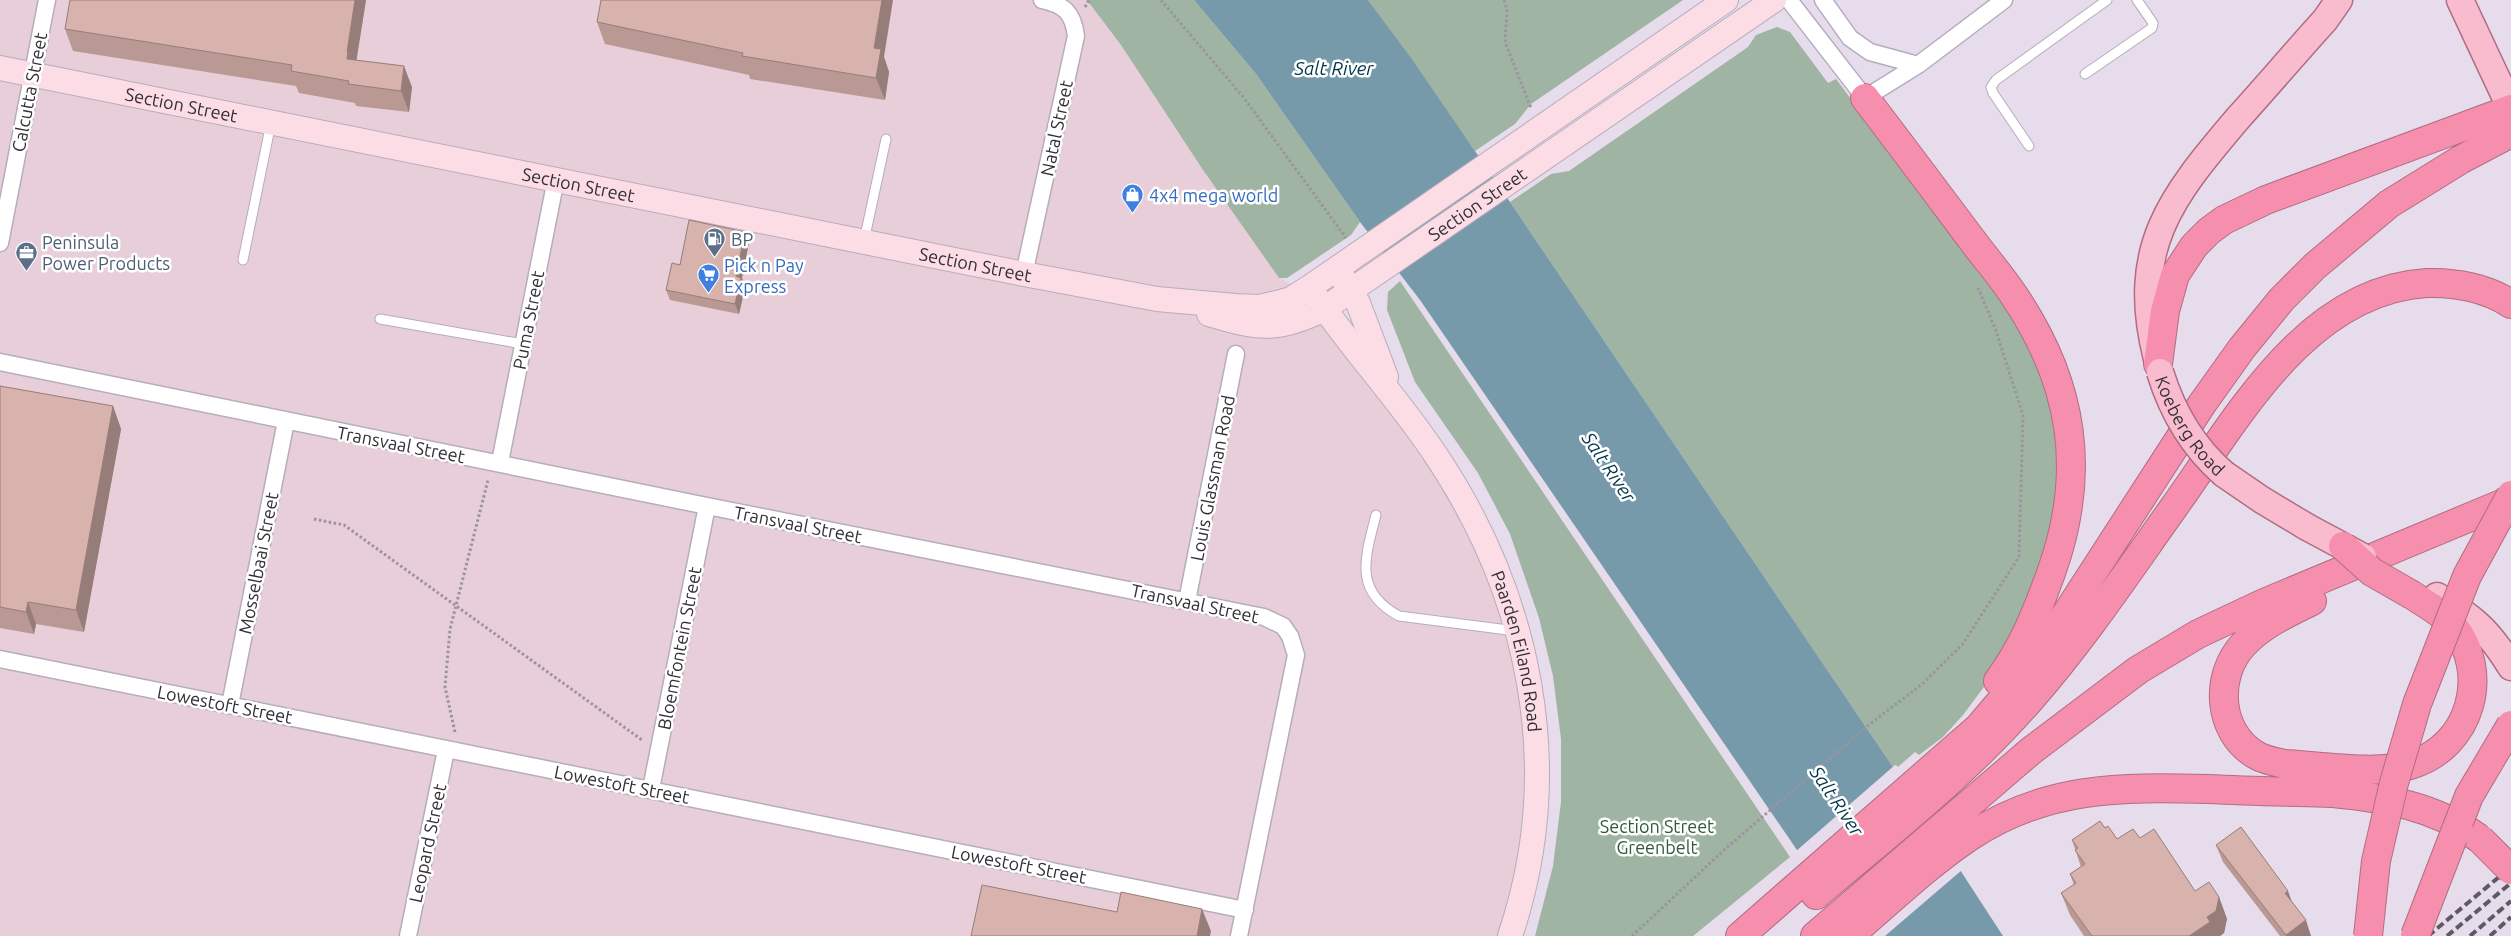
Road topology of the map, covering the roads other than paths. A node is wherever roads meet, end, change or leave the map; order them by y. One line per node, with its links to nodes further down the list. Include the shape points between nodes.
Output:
1 (47, 0): 15 (street, Calcutta Street)
2 (1042, 0): 27 (street, Natal Street, via 1063,7 1074,20 1076,36)
3 (1726, 0): 26 (street, Section Street)
4 (1774, 0): 29 (street, Section Street)
5 (1789, 0): 16 (street)
6 (1823, 0): 12 (street, via 1850,38 1870,52)
7 (2004, 0): 12 (street)
8 (2107, 0): 21 (lane, via 1996,80 1992,87)
9 (2138, 0): 14 (lane, via 2153,23 2152,28)
10 (2339, 0): 37 (main road, Koeberg Road, via 2198,164 2168,211 2156,239 2147,284 2150,327)
11 (2460, 0): 17 (main road)
12 (1918, 65): 16 (street)
13 (0, 68): 15 (street, Section Street)
14 (2085, 74)
15 (33, 75): 18 (street, Section Street); 24 (street, Calcutta Street)
16 (1865, 98): 55 (highway, via 1996,270 2035,329 2049,357 2063,399 2071,443 2072,472 2064,531 2027,636 1983,702 1950,739)
17 (2511, 110): 37 (highway, via 2266,200 2224,220 2194,246 2175,275 2165,311)
18 (271, 122): 22 (street, Section Street); 25 (lane)
19 (2511, 133): 55 (highway, via 2389,204 2315,266 2282,299 2202,404 2039,656 1979,727)
20 (886, 139): 23 (lane)
21 (2029, 146)
22 (556, 179): 23 (street, Section Street); 34 (street, Puma Street)
23 (864, 241): 27 (street, Section Street)
24 (0, 243)
25 (244, 260)
26 (1337, 268): 28 (street, Section Street); 29 (street, Paarden Eiland Road)
27 (1024, 274): 30 (street, Section Street)
28 (1310, 287): 30 (street, Section Street, via 1291,298 1259,307); 32 (street, Paarden Eiland Road)
29 (1351, 290): 32 (street, Section Street); 38 (street, Paarden Eiland Road)
30 (1158, 298): 32 (street, Section Street, via 1238,323 1261,326 1280,326)
31 (2511, 304): 55 (highway, via 2465,286 2417,284 2368,297 2318,328 2294,349 2247,404 2057,668 1986,747)
32 (1324, 308): 38 (street, Paarden Eiland Road)
33 (380, 319): 34 (lane)
34 (523, 344): 40 (street, Puma Street)
35 (1236, 354): 48 (street, Louis Glassman Road)
36 (0, 362): 39 (street, Transvaal Street)
37 (2159, 368): 45 (main road, Koeberg Road, bridge, via 2184,427 2224,474 2262,500)
38 (1392, 393): 49 (street, Paarden Eiland Road, via 1468,506 1496,563)
39 (286, 421): 40 (street, Transvaal Street); 52 (street, Mosselbaai Street)
40 (500, 462): 43 (street, Transvaal Street)
41 (2511, 495): 67 (highway, bridge, via 2467,576 2416,704 2376,861)
42 (2511, 500): 46 (highway)
43 (707, 506): 48 (street, Transvaal Street); 56 (street, Bloemfontein Street)
44 (1376, 515): 49 (lane, via 1365,560 1368,583 1383,607 1399,616)
45 (2343, 546): 47 (highway, bridge, via 2372,572)
46 (2402, 548): 47 (highway, via 2341,586 2271,622 2244,644 2230,665 2223,703 2239,740 2255,755 2285,764 2377,769 2410,765 2442,749 2454,738 2469,710 2473,692 2472,663 2451,623); 57 (highway, via 2264,603 2198,634 2124,680 2032,750)
47 (2418, 592): 51 (main road, via 2468,614 2496,643)
48 (1187, 601): 60 (street, Transvaal Street, via 1275,621 1287,631 1296,655)
49 (1518, 631): 64 (street, Paarden Eiland Road, via 1530,679 1535,719 1537,784 1526,880)
50 (0, 659): 52 (street, Lowestoft Street)
51 (2511, 666)
52 (230, 705): 54 (street, Lowestoft Street)
53 (2511, 725): 68 (highway, bridge, via 2469,796)
54 (446, 750): 56 (street, Lowestoft Street); 62 (street, Leopard Street)
55 (1922, 786): 59 (highway)
56 (651, 790): 60 (street, Lowestoft Street)
57 (1949, 837): 58 (highway, bridge, via 2052,798 2096,790 2143,787 2333,793 2397,802 2449,818 2480,839); 61 (highway)
58 (2511, 870)
59 (1805, 892): 65 (highway); 66 (highway)
60 (1245, 910): 63 (street, Transvaal Street)
61 (1830, 932)
62 (408, 936)
63 (1239, 936)
64 (1510, 936)
65 (1740, 936)
66 (1754, 936)
67 (2368, 936)
68 (2415, 936)

